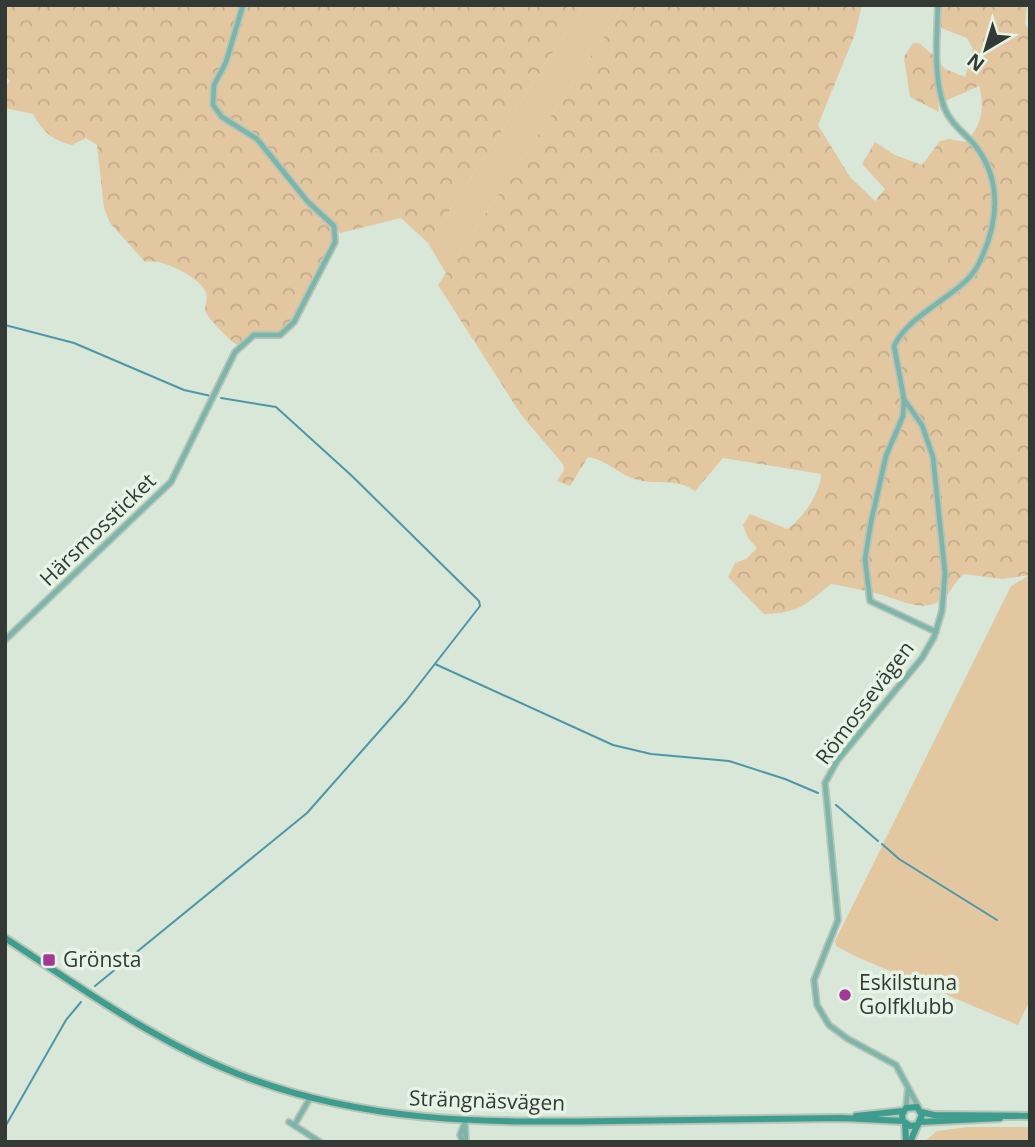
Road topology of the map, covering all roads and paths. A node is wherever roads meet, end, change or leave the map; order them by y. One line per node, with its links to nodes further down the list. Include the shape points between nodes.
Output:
1 (243, 5): 5 (street, Härsmossticket, via 214,85 213,105 222,117 257,139 308,202 334,226 335,242 290,327 275,337 254,335 235,352 171,482)
2 (938, 5): 3 (street, via 937,74 944,105 950,120 982,156 996,215 970,278 936,301 897,341 894,359)
3 (903, 398): 4 (street, Römossevägen, via 922,425 936,478 945,573); 4 (street, via 902,422 886,456 871,522 865,579 870,601)
4 (936, 632): 7 (street, Römossevägen, via 913,671 837,761 825,783 838,920 816,971 815,996 830,1026 897,1065)
5 (5, 640)
6 (5, 938): 8 (main road, Strängnäsvägen, via 157,1036 239,1075)
7 (907, 1084): 9 (street); 10 (street, Römossevägen)
8 (310, 1098): 14 (main road, Strängnäsvägen); 17 (street, via 292,1123)
9 (904, 1109): 10 (main road, Strängnäsvägen); 13 (main road, Strängnäsvägen); 15 (main road)
10 (920, 1110): 12 (main road); 16 (main road)
11 (1030, 1116): 12 (main road)
12 (1009, 1117): 16 (main road)
13 (842, 1118): 14 (main road, Strängnäsvägen); 15 (main road, Strängnäsvägen)
14 (464, 1122): 18 (street, via 460,1136)
15 (904, 1122): 16 (main road, Strängnäsvägen); 19 (main road)
16 (919, 1123): 19 (main road)
17 (320, 1142)
18 (464, 1142)
19 (908, 1142)

